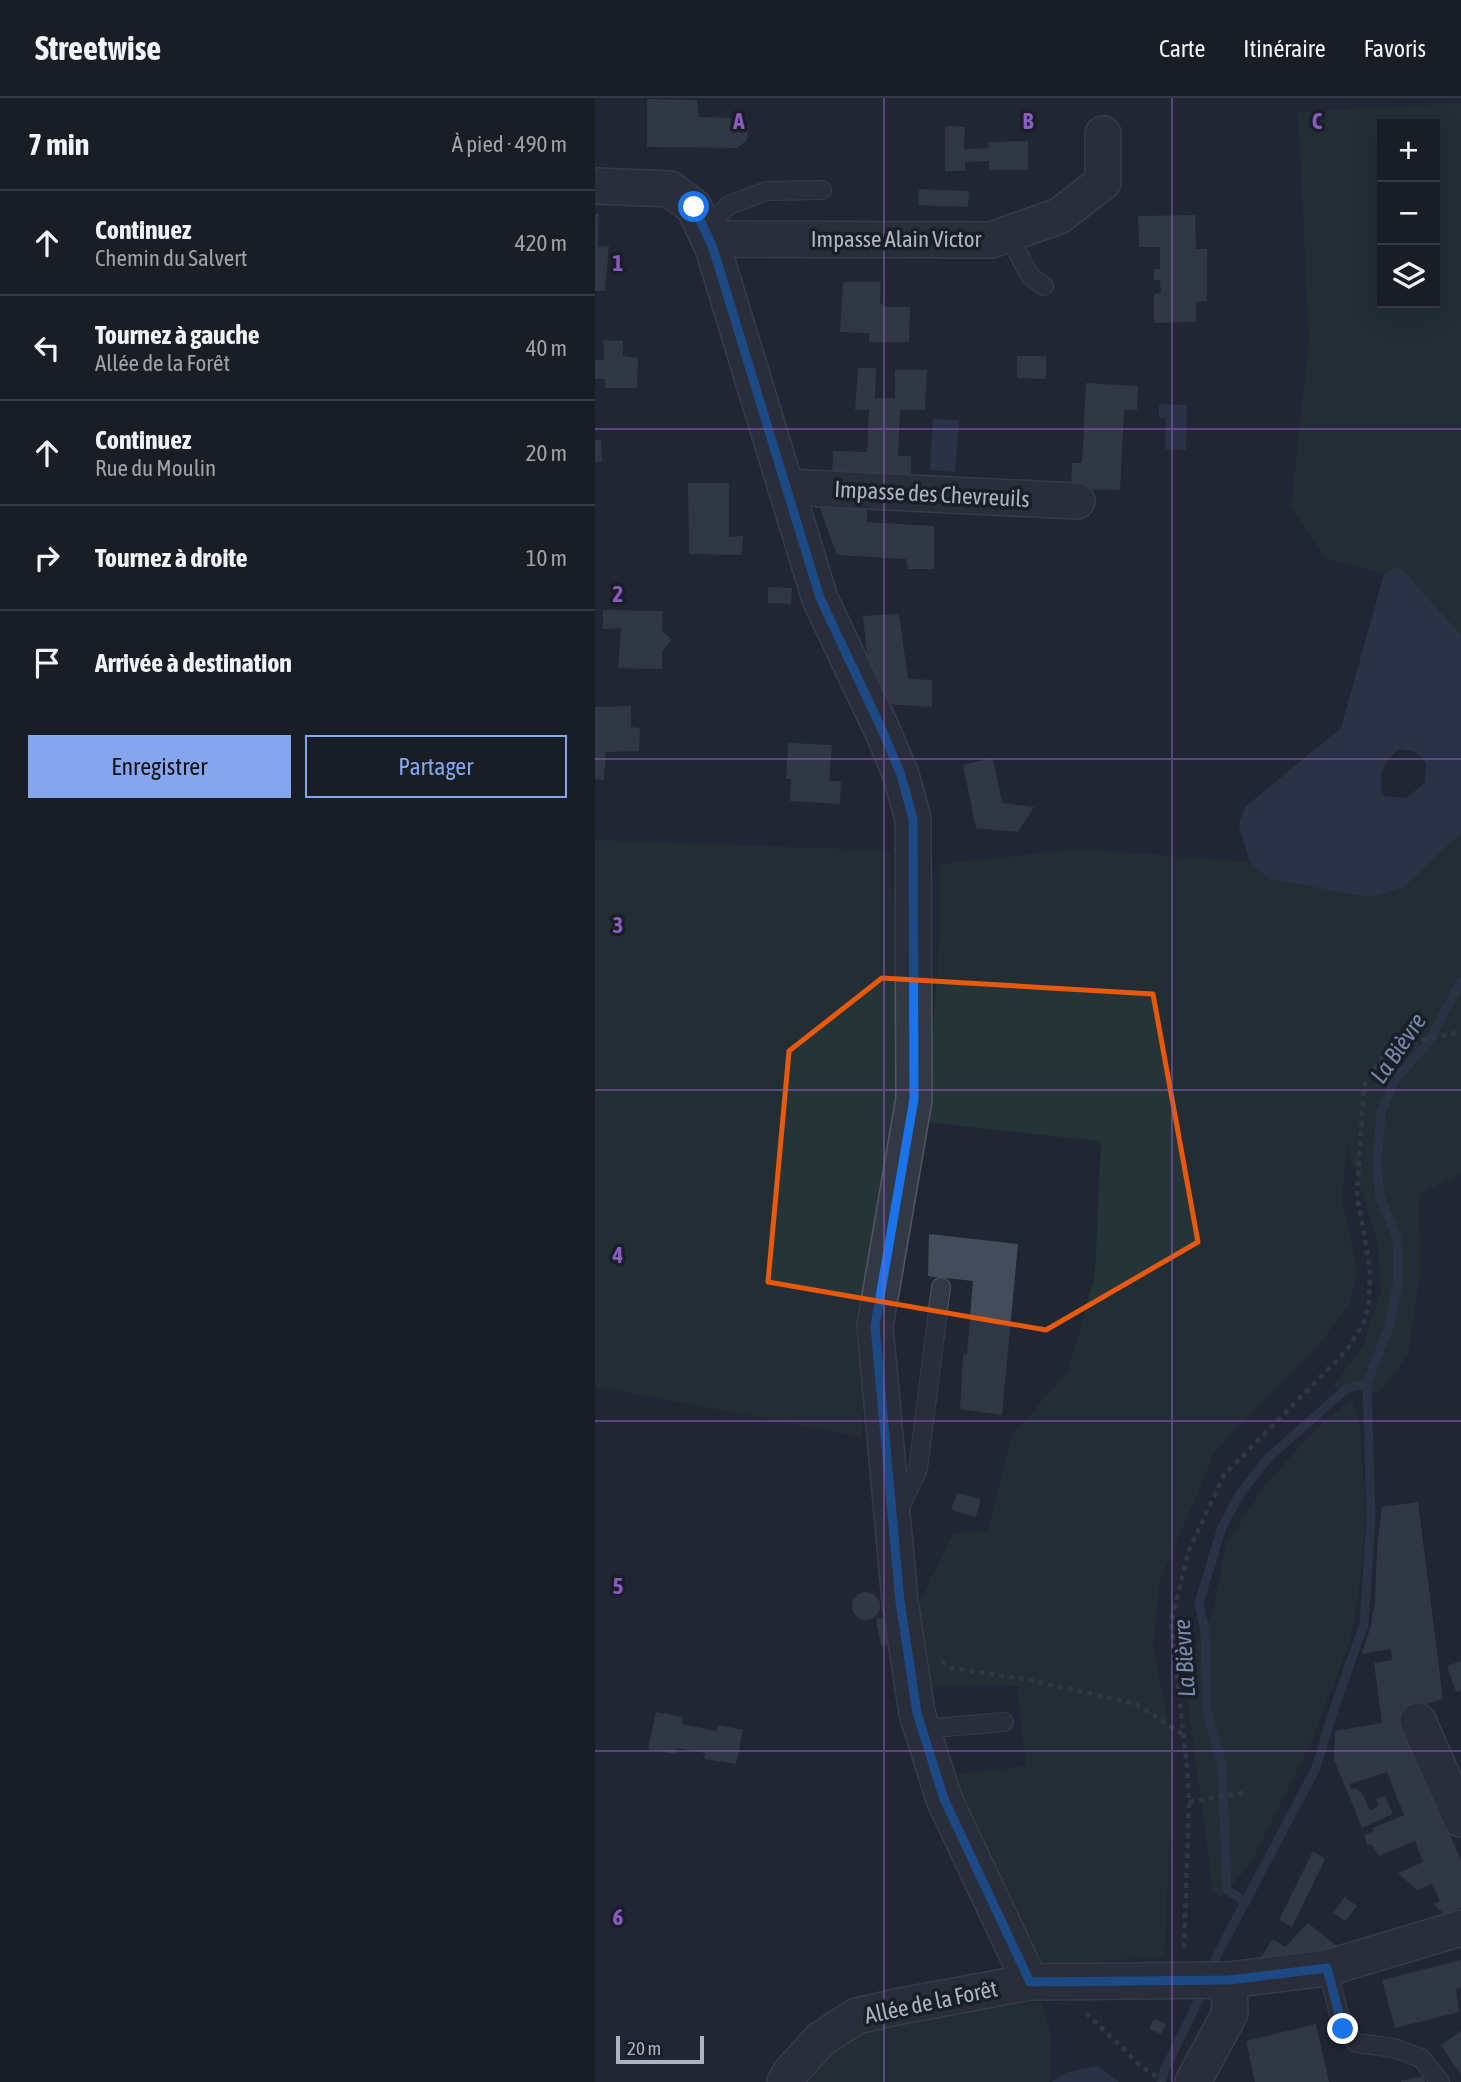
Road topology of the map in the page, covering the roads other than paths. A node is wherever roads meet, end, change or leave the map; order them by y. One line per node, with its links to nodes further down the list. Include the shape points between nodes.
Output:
1 (1103, 134): 5 (street, Impasse Alain Victor, via 1103,182 1059,216)
2 (595, 186): 4 (street, via 670,189 694,207)
3 (822, 190): 4 (lane, via 767,191 729,205)
4 (707, 234): 5 (street, Impasse Alain Victor, via 992,240); 7 (street)
5 (1007, 234): 6 (lane, via 1030,276)
6 (1044, 286)
7 (786, 487): 8 (street, Impasse des Chevreuils); 10 (street, via 820,598 883,732 913,819 914,1099 875,1326)
8 (1077, 501)
9 (941, 1287): 10 (lane, via 918,1469)
10 (893, 1523): 13 (street, via 902,1614)
11 (1418, 1721): 14 (street)
12 (1004, 1722): 13 (lane)
13 (922, 1729): 18 (street, via 944,1799)
14 (1461, 1819)
15 (1461, 1928): 16 (street, Allée de la Forêt)
16 (1327, 1968): 17 (street, Allée de la Forêt); 21 (lane, via 1343,2029 1356,2043 1394,2048 1421,2058)
17 (1229, 1980): 18 (street, Allée de la Forêt); 20 (street, via 1230,2013)
18 (1030, 1982): 19 (street, Allée de la Forêt, via 857,2016 821,2039)
19 (785, 2082)
20 (1193, 2082)
21 (1440, 2082)

